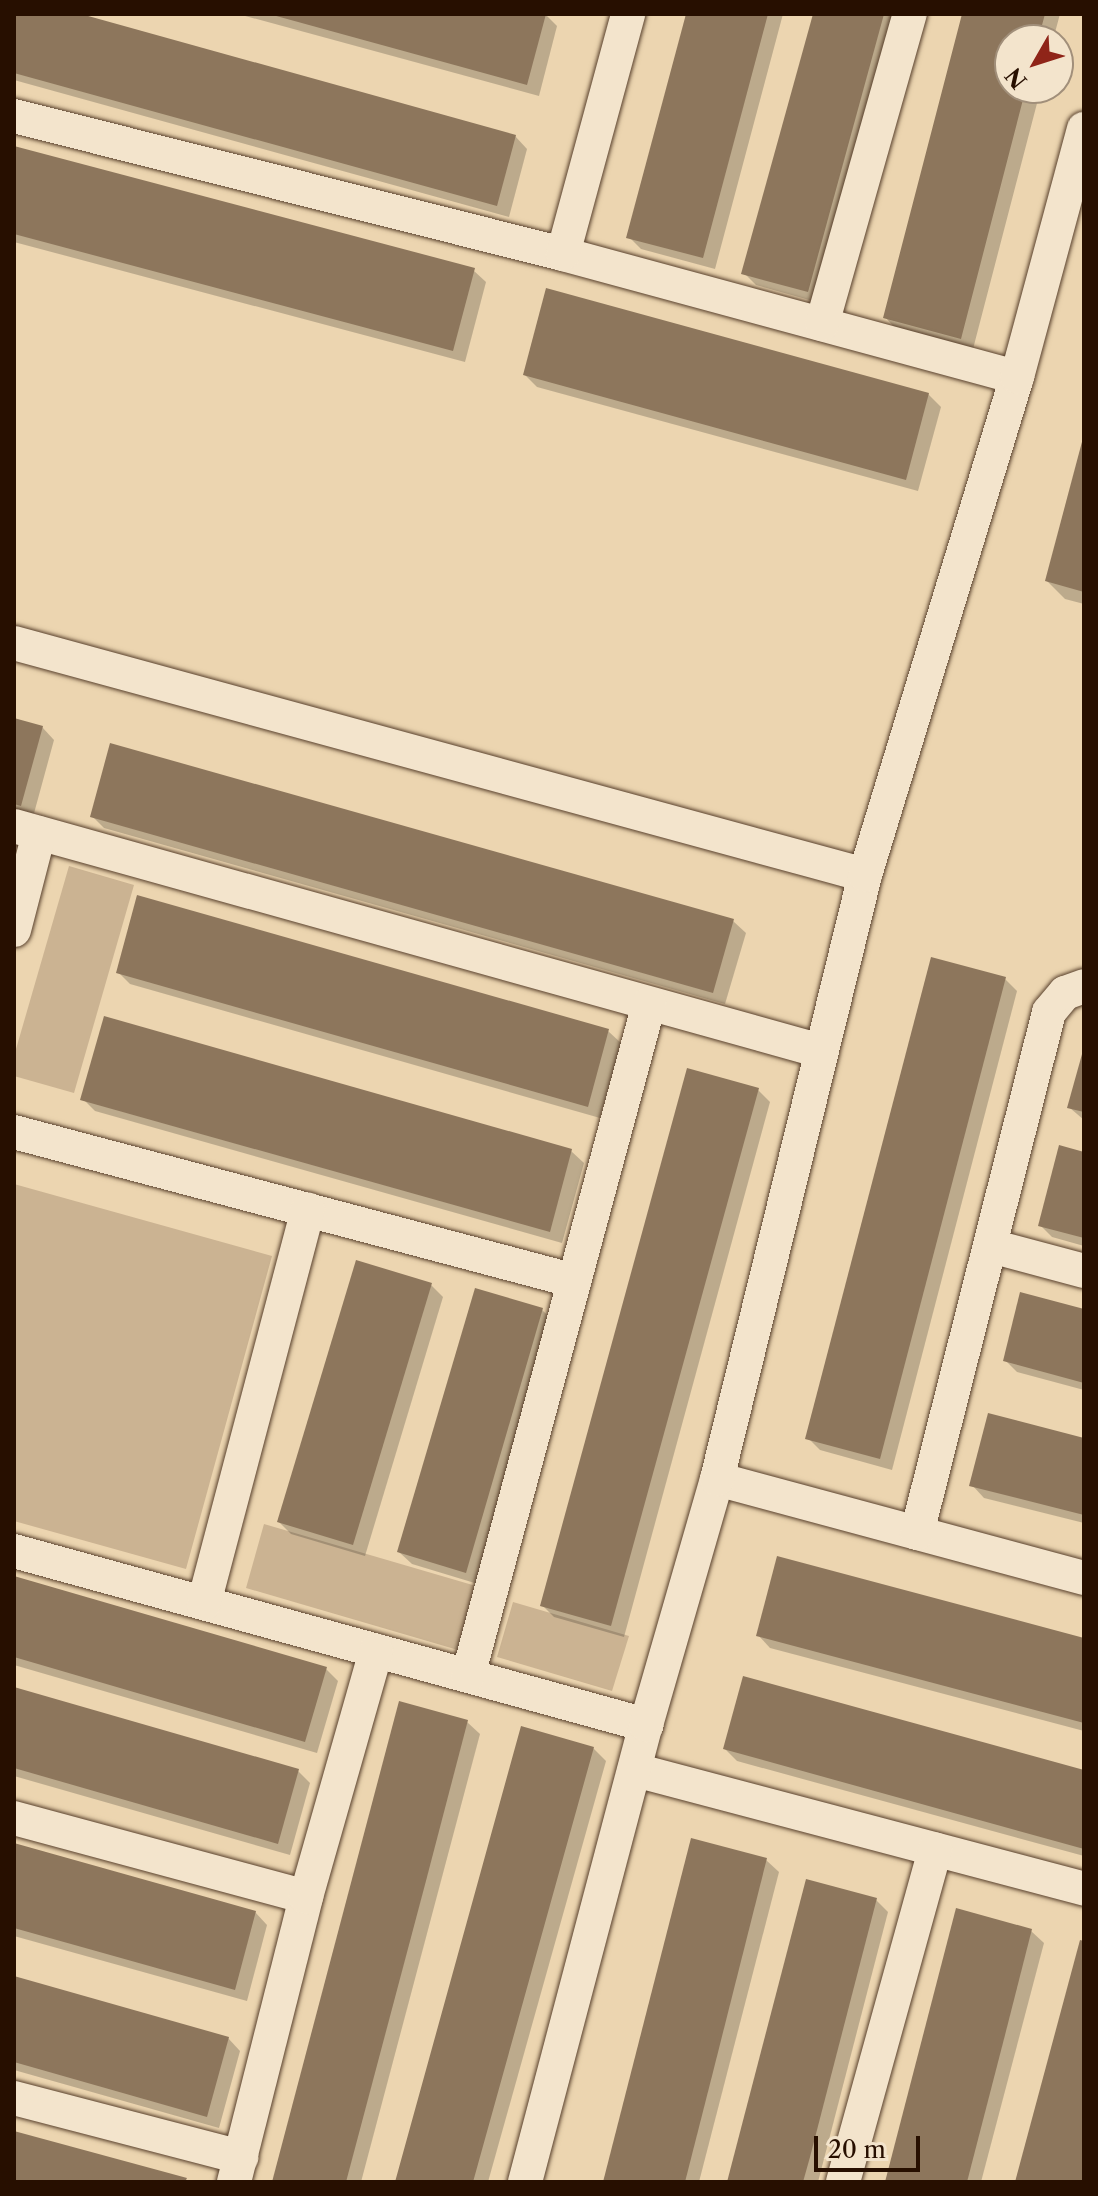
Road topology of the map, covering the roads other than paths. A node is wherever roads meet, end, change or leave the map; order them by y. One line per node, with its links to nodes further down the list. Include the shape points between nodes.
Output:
1 (628, 14): 5 (street)
2 (910, 14): 6 (street)
3 (14, 116): 5 (street)
4 (1084, 129): 7 (street)
5 (563, 254): 6 (street)
6 (822, 324): 7 (street)
7 (1017, 377): 10 (street)
8 (14, 643): 10 (street)
9 (26, 830): 11 (street); 13 (street)
10 (865, 875): 14 (street)
11 (14, 930)
12 (1084, 986): 17 (street, via 1065,993 1049,1012)
13 (649, 1004): 14 (street); 19 (street)
14 (821, 1051): 20 (street)
15 (14, 1132): 16 (street)
16 (308, 1210): 19 (street); 24 (street)
17 (991, 1246): 18 (street); 21 (street)
18 (1084, 1271)
19 (575, 1281): 26 (street)
20 (717, 1479): 21 (street); 27 (street)
21 (917, 1533): 23 (street)
22 (14, 1551): 24 (street)
23 (1084, 1578)
24 (204, 1603): 25 (street)
25 (376, 1651): 26 (street); 32 (street)
26 (468, 1676): 27 (street)
27 (646, 1725): 28 (street)
28 (635, 1770): 30 (street); 35 (street)
29 (14, 1818): 32 (street)
30 (935, 1850): 31 (street); 36 (street)
31 (1084, 1889)
32 (306, 1897): 34 (street)
33 (14, 2098): 34 (street)
34 (237, 2170)
35 (525, 2182)
36 (843, 2182)

